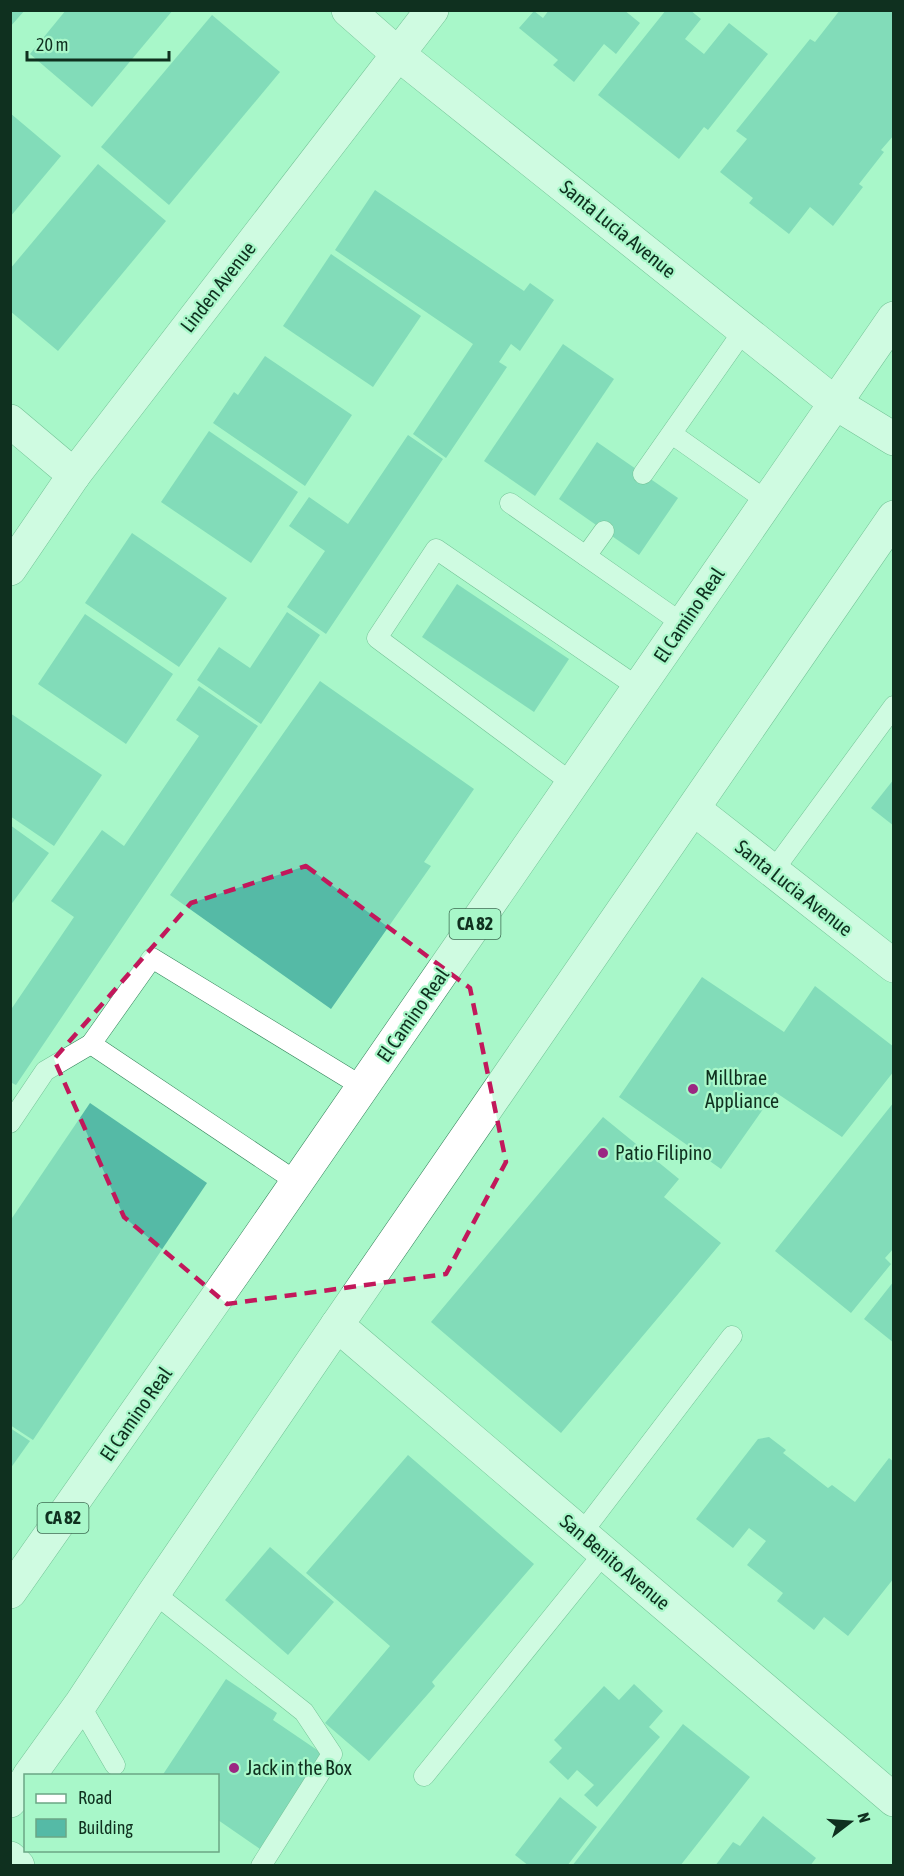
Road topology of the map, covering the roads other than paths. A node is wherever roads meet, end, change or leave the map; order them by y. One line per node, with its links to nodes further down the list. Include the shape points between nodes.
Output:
1 (348, 10): 3 (main road, Santa Lucia Avenue)
2 (432, 10): 3 (main road, Linden Avenue)
3 (398, 54): 5 (main road, Santa Lucia Avenue); 11 (main road, Linden Avenue)
4 (894, 318): 6 (main road, El Camino Real / CA 82)
5 (744, 330): 6 (main road, Santa Lucia Avenue); 8 (lane)
6 (835, 403): 9 (main road, Santa Lucia Avenue); 12 (main road, El Camino Real / CA 82)
7 (10, 421): 11 (main road)
8 (672, 434): 10 (lane); 12 (lane)
9 (894, 440)
10 (644, 474)
11 (74, 475): 17 (main road, Linden Avenue)
12 (767, 501): 18 (main road, El Camino Real / CA 82)
13 (510, 503): 16 (lane)
14 (891, 526): 22 (main road)
15 (604, 531): 16 (lane)
16 (586, 556): 18 (lane)
17 (10, 569)
18 (683, 624): 19 (main road, El Camino Real / CA 82)
19 (639, 688): 21 (main road, El Camino Real / CA 82); 21 (lane, via 436,549 377,638)
20 (894, 706): 23 (lane)
21 (572, 783): 26 (main road, El Camino Real / CA 82)
22 (694, 809): 23 (main road, Santa Lucia Avenue); 29 (main road)
23 (773, 871): 24 (main road, Santa Lucia Avenue)
24 (894, 966)
25 (92, 1044): 26 (lane, via 152,958); 27 (lane, via 45,1071); 28 (lane)
26 (363, 1087): 28 (main road, El Camino Real / CA 82)
27 (10, 1123)
28 (297, 1182): 32 (main road, El Camino Real / CA 82)
29 (337, 1325): 31 (main road, San Benito Avenue); 33 (main road)
30 (732, 1336): 31 (lane)
31 (593, 1544): 37 (lane); 39 (main road, San Benito Avenue)
32 (10, 1592)
33 (154, 1593): 34 (main road); 43 (lane, via 304,1712 332,1754)
34 (80, 1705): 35 (lane); 36 (main road)
35 (115, 1765)
36 (30, 1774)
37 (424, 1776)
38 (24, 1784): 40 (main road)
39 (894, 1800)
40 (10, 1801)
41 (10, 1858): 42 (main road)
42 (18, 1866)
43 (261, 1866)

